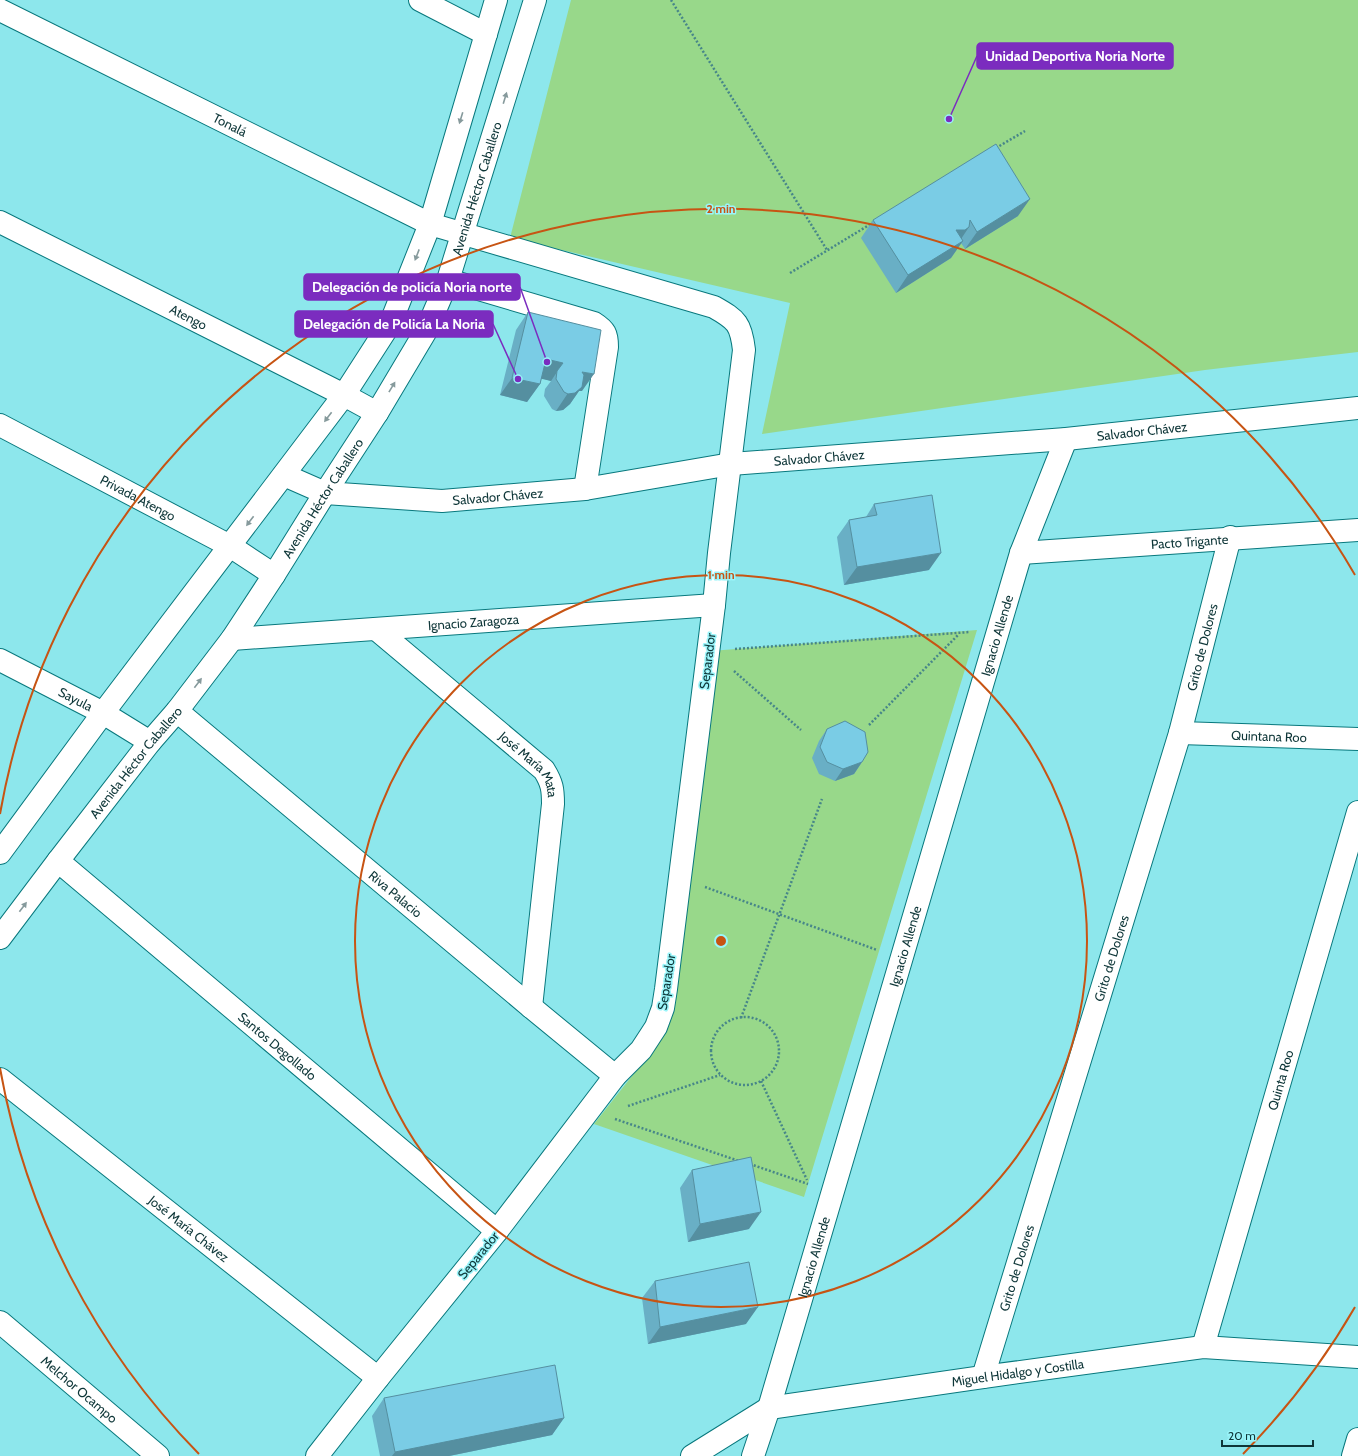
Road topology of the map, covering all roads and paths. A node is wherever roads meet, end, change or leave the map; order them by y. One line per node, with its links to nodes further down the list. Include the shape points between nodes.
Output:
1 (420, 0): 6 (street)
2 (496, 0): 6 (street)
3 (535, 0): 12 (street, Avenida Héctor Caballero, one-way to 3)
4 (672, 0): 13 (path)
5 (0, 10): 11 (street, Tonalá)
6 (486, 34): 11 (street, one-way to 11)
7 (1025, 131): 8 (path)
8 (991, 151)
9 (877, 220): 14 (path)
10 (0, 222): 16 (street, Atengo)
11 (430, 224): 12 (street, Tonalá); 16 (street, one-way to 16, via 391,322)
12 (462, 233): 15 (street, Avenida Héctor Caballero); 21 (street, Tonalá, via 714,307 731,317 742,332 744,350)
13 (827, 250)
14 (790, 273)
15 (448, 280): 18 (street, Avenida Héctor Caballero, one-way to 15, via 427,329); 23 (street, via 594,323 602,328 607,336 607,347)
16 (344, 395): 18 (street, Atengo); 22 (street, one-way to 22)
17 (1358, 408): 20 (street, Salvador Chávez)
18 (377, 413): 24 (street, Avenida Héctor Caballero)
19 (0, 425): 27 (street, Privada Atengo)
20 (1066, 439): 21 (street, Salvador Chávez); 28 (street, Ignacio Allende)
21 (730, 464): 23 (street, Salvador Chávez); 30 (street, Separador)
22 (284, 475): 24 (street, Salvador Chávez); 27 (street, one-way to 27)
23 (585, 489): 24 (street, Salvador Chávez, via 442,501)
24 (325, 493): 29 (street, Avenida Héctor Caballero)
25 (1358, 530): 26 (street, Pacto Trigante)
26 (1230, 537): 28 (street, Pacto Trigante); 42 (street, Grito de Dolores)
27 (230, 546): 29 (street, Privada Atengo); 39 (street)
28 (1021, 552): 71 (street, Ignacio Allende)
29 (274, 575): 34 (street, Avenida Héctor Caballero)
30 (714, 605): 31 (street, Ignacio Zaragoza); 56 (street, Separador, via 663,1008 656,1027 641,1050)
31 (376, 629): 34 (street, Ignacio Zaragoza); 53 (street, José María Mata, via 544,770 550,779 553,787 553,804)
32 (977, 632): 33 (path)
33 (959, 633): 35 (path); 40 (path)
34 (232, 639): 38 (street, Avenida Héctor Caballero, one-way to 34)
35 (734, 649)
36 (0, 660): 39 (street, Sayula)
37 (729, 667): 41 (path)
38 (177, 711): 44 (street, Avenida Héctor Caballero); 53 (street, Riva Palacio)
39 (103, 713): 44 (street, Sayula); 47 (street)
40 (869, 725)
41 (801, 730)
42 (1180, 733): 43 (street, Quintana Roo); 69 (street, Grito de Dolores)
43 (1358, 740)
44 (150, 742): 48 (street, Avenida Héctor Caballero)
45 (822, 800): 50 (path)
46 (1358, 812): 67 (street, Quinta Roo)
47 (0, 853)
48 (58, 861): 51 (street, Avenida Héctor Caballero, one-way to 48); 65 (street, Santos Degollado)
49 (699, 884): 50 (path)
50 (780, 914): 52 (path); 54 (path)
51 (0, 938)
52 (879, 951)
53 (531, 1007): 56 (street, Riva Palacio)
54 (742, 1018): 55 (path, via 725,1025 718,1031 712,1043 713,1063); 58 (path, via 763,1023 776,1038 776,1065)
55 (720, 1075): 58 (path, via 734,1084 751,1085); 59 (path)
56 (615, 1076): 65 (street, Separador)
57 (0, 1078): 70 (street, José María Chávez)
58 (761, 1081): 64 (path)
59 (624, 1107)
60 (609, 1117): 61 (path)
61 (742, 1162)
62 (749, 1164): 64 (path)
63 (811, 1176): 64 (path)
64 (808, 1184)
65 (497, 1231): 70 (street, Separador)
66 (0, 1322): 73 (street, Melchor Ocampo)
67 (1203, 1347): 68 (street, Miguel Hidalgo y Costilla); 69 (street, Miguel Hidalgo y Costilla)
68 (1358, 1357)
69 (983, 1377): 71 (street, Miguel Hidalgo y Costilla)
70 (378, 1378): 74 (street, Separador)
71 (769, 1408): 75 (street, Miguel Hidalgo y Costilla); 76 (street, Ignacio Allende)
72 (1358, 1439): 77 (street)
73 (158, 1456)
74 (317, 1456)
75 (692, 1456)
76 (753, 1456)
77 (1353, 1456)

